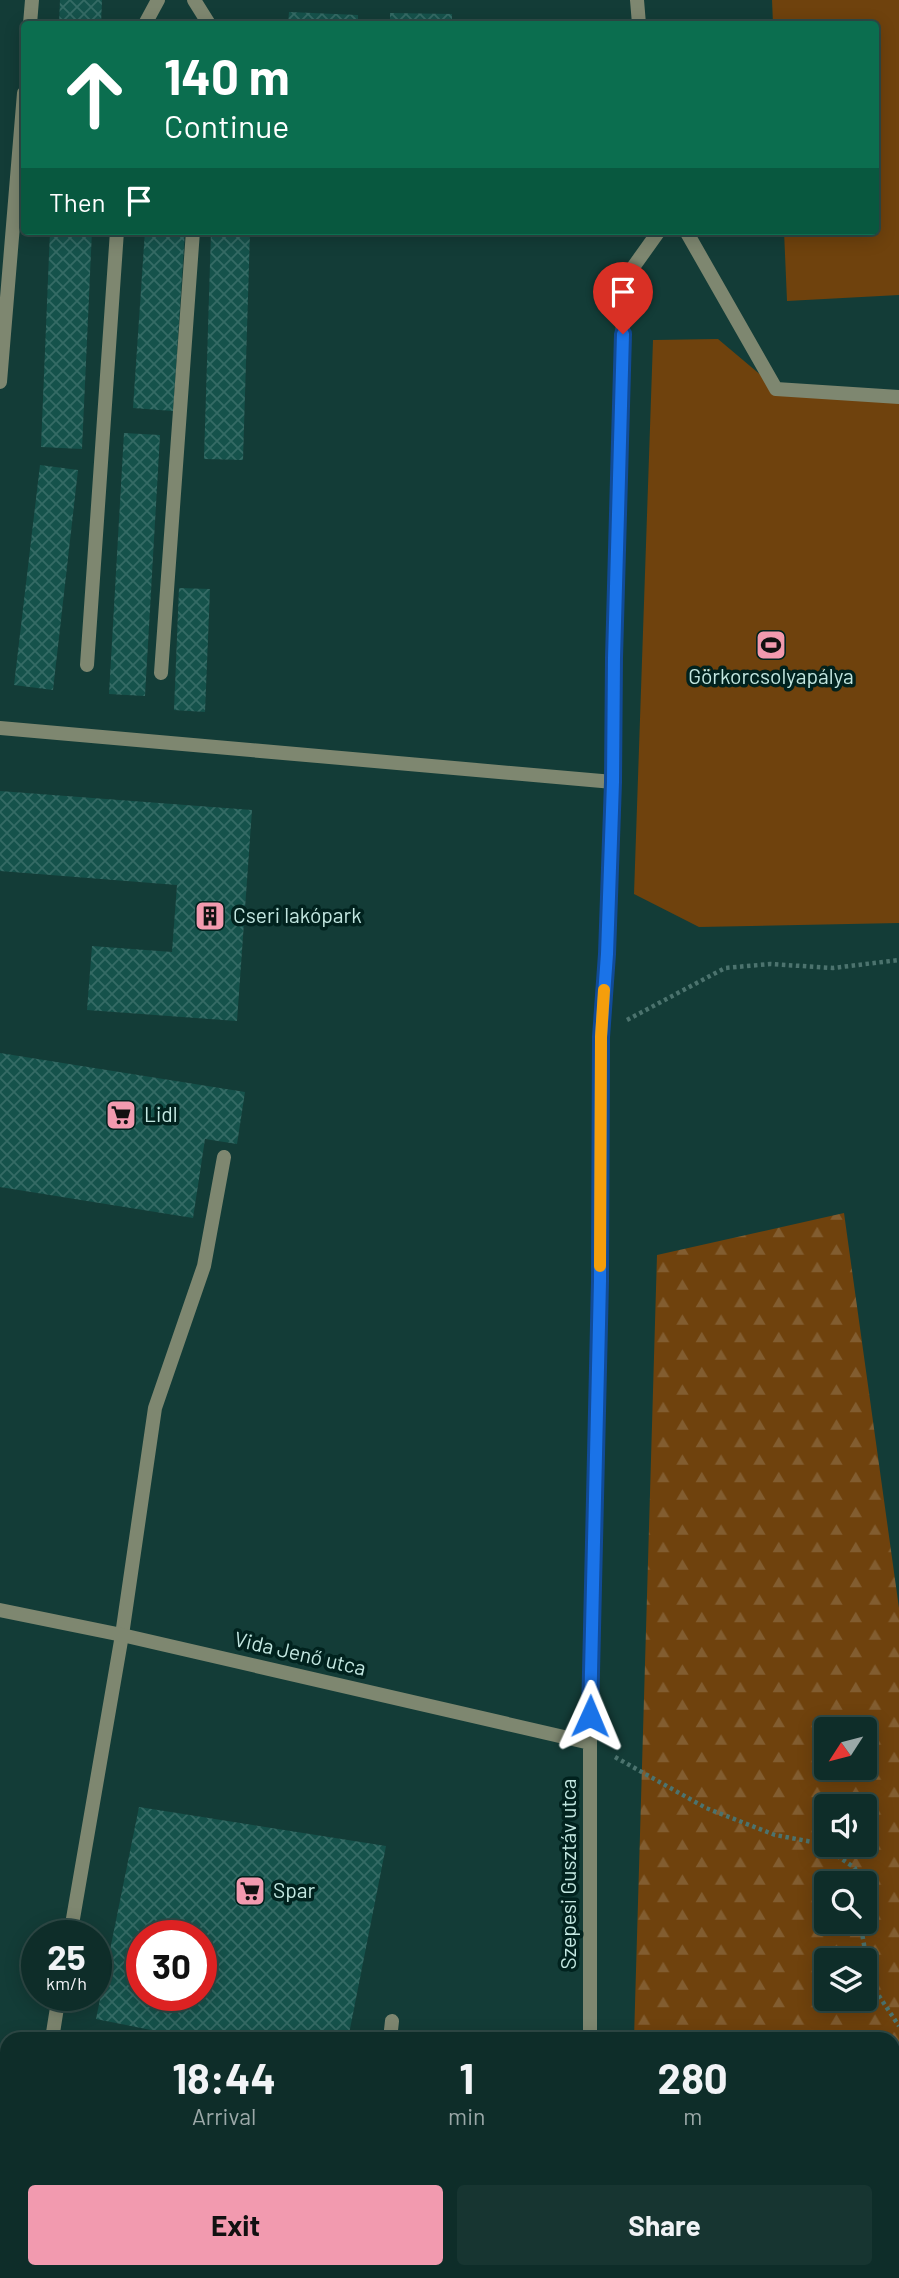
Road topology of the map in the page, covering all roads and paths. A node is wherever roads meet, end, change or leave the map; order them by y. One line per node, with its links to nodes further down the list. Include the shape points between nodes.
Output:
1 (32, 0): 5 (street)
2 (158, 0): 6 (street)
3 (194, 0): 7 (street)
4 (637, 0): 8 (street)
5 (30, 21)
6 (146, 21)
7 (206, 21)
8 (639, 21)
9 (21, 129): 14 (street)
10 (117, 235): 16 (street)
11 (193, 235): 17 (street)
12 (656, 235): 19 (street, Szepesi Gusztáv utca, via 624,280)
13 (688, 235): 15 (street, via 776,388)
14 (0, 382)
15 (899, 397)
16 (87, 665)
17 (161, 673)
18 (0, 728): 19 (street)
19 (613, 782): 21 (street, Szepesi Gusztáv utca)
20 (899, 960): 21 (path, via 834,968 770,964 725,968)
21 (601, 1037): 25 (street, Szepesi Gusztáv utca)
22 (224, 1157): 24 (street, via 204,1266 155,1408)
23 (0, 1610): 24 (street, Vida Jenő utca)
24 (122, 1635): 25 (street, Vida Jenő utca); 27 (street)
25 (590, 1743): 26 (path, via 706,1808 775,1835 818,1843); 34 (street, Szepesi Gusztáv utca)
26 (855, 1871)
27 (73, 1920)
28 (862, 1934): 31 (path, via 871,1984)
29 (56, 2011): 32 (street)
30 (392, 2021): 33 (street)
31 (899, 2026)
32 (53, 2032)
33 (391, 2032)
34 (590, 2032)

